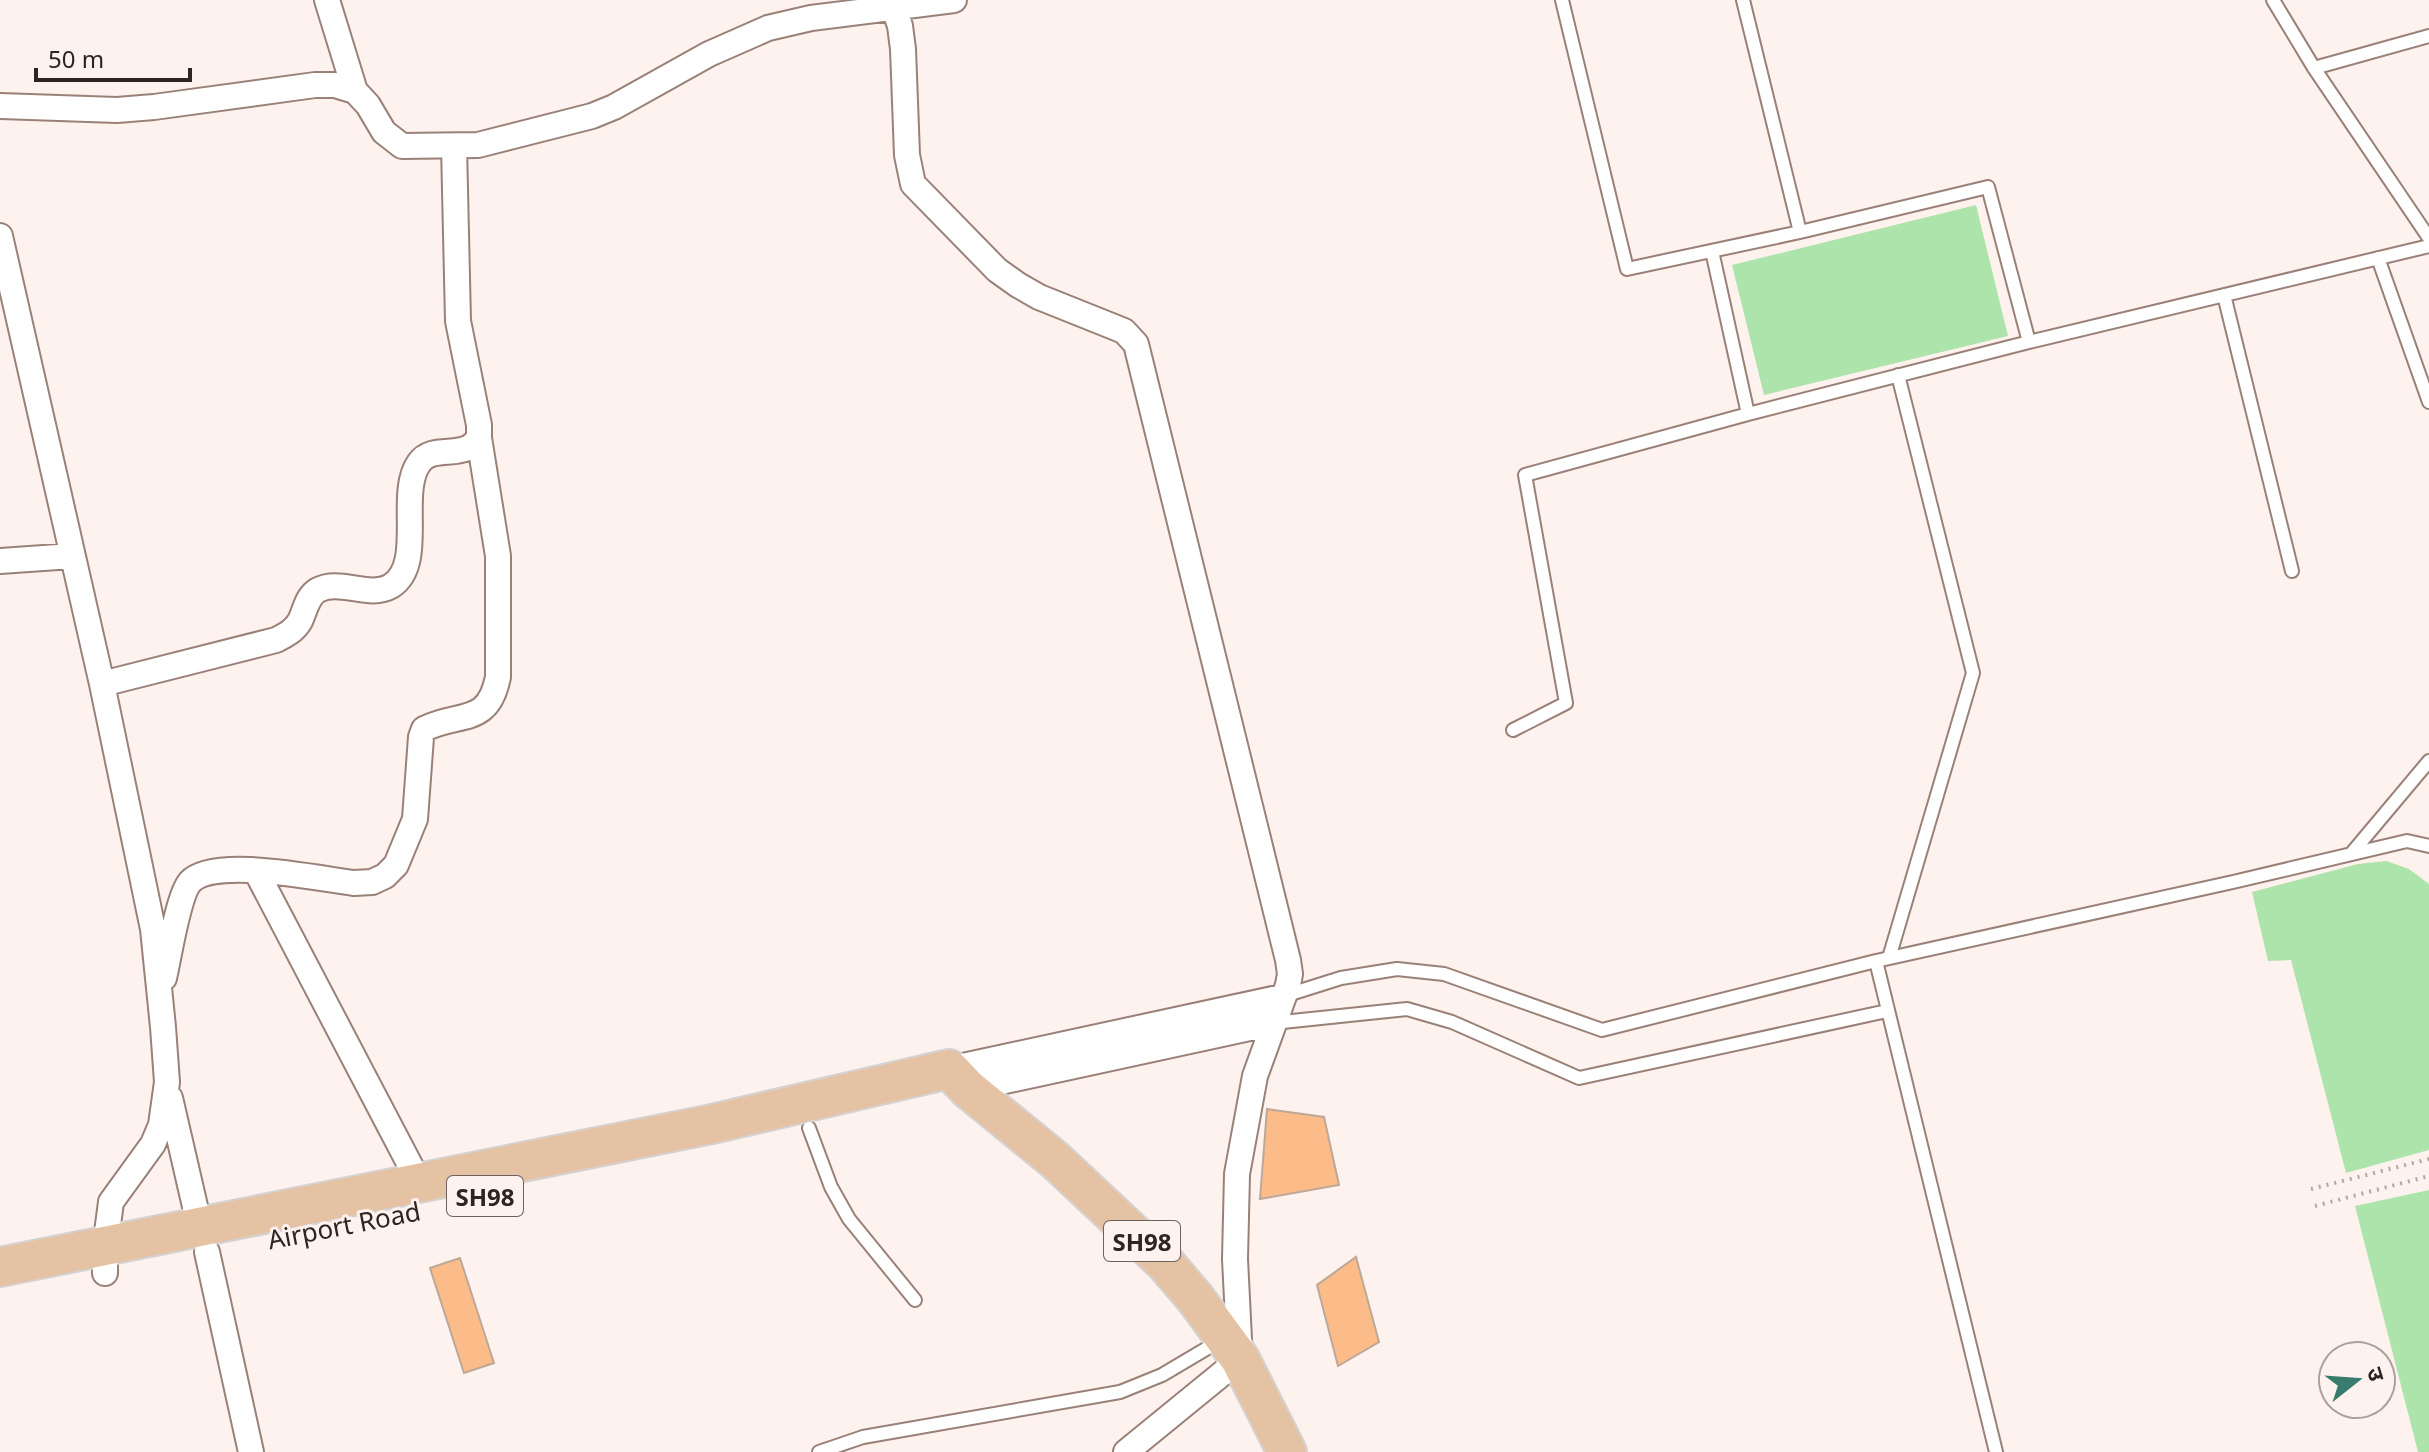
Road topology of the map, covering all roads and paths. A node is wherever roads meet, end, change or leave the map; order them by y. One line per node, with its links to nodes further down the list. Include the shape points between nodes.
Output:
1 (327, 0): 9 (street)
2 (954, 0): 6 (street)
3 (1562, 0): 16 (lane, via 1627,269)
4 (1743, 0): 12 (lane)
5 (2273, 0): 8 (lane)
6 (894, 8): 11 (street, via 768,28 592,116 500,141); 35 (street, via 903,49 913,184 997,270 1039,297 1124,331 1136,344 1286,951 1290,974)
7 (2429, 36): 8 (lane)
8 (2314, 68): 14 (lane)
9 (355, 91): 10 (street, via 315,85 117,110); 11 (street, via 392,141 402,146)
10 (0, 106)
11 (454, 146): 23 (street, via 458,321)
12 (1800, 232): 16 (lane); 19 (lane, via 1988,187)
13 (0, 236): 24 (street)
14 (2429, 238)
15 (2429, 246): 17 (lane)
16 (1712, 251): 22 (lane)
17 (2378, 258): 18 (lane); 21 (lane)
18 (2224, 295): 19 (lane); 26 (lane)
19 (2029, 342): 20 (lane)
20 (1898, 375): 22 (lane); 33 (lane, via 1973,673)
21 (2429, 402)
22 (1748, 414): 28 (lane, via 1525,475 1566,703)
23 (479, 438): 27 (street, via 471,447 432,453 421,460 412,476 408,557 403,574 390,587 317,590 290,633 276,640); 32 (street, via 498,556 494,694 474,714 424,729 415,819 396,865 385,876 354,883)
24 (72, 556): 25 (street); 27 (street)
25 (0, 561)
26 (2292, 571)
27 (102, 684): 34 (street, via 153,929)
28 (1513, 730)
29 (2429, 761): 31 (lane)
30 (2429, 846): 31 (lane, via 2407,841)
31 (2351, 854): 33 (lane)
32 (256, 871): 34 (street, via 215,870 189,883); 43 (street)
33 (1883, 960): 35 (lane, via 1602,1030 1444,974 1397,969 1341,978); 36 (lane)
34 (160, 996): 39 (street)
35 (1282, 997): 37 (street); 38 (street)
36 (1887, 1011): 37 (lane, via 1579,1078 1452,1022 1407,1009); 56 (lane)
37 (1273, 1023): 38 (street); 51 (street, via 1255,1076 1237,1174)
38 (958, 1079): 40 (main road, Airport Road / SH98); 43 (main road, SH98); 51 (main road, SH98, via 1166,1264)
39 (167, 1082): 46 (street); 47 (street, via 153,1144 111,1202)
40 (809, 1128): 46 (main road, Airport Road / SH98); 50 (lane, via 839,1203)
41 (2429, 1159): 44 (path)
42 (2429, 1176): 45 (path)
43 (420, 1184): 46 (main road, SH98)
44 (2311, 1189)
45 (2315, 1206)
46 (204, 1240): 47 (main road, Airport Road / SH98); 52 (street)
47 (105, 1261): 48 (main road, SH98); 49 (main road, Airport Road / SH98)
48 (0, 1267)
49 (0, 1294)
50 (915, 1300)
51 (1232, 1349): 53 (lane, via 1120,1392 863,1437); 54 (street); 55 (main road, SH98)
52 (251, 1452)
53 (819, 1452)
54 (1126, 1452)
55 (1287, 1452)
56 (1996, 1452)

